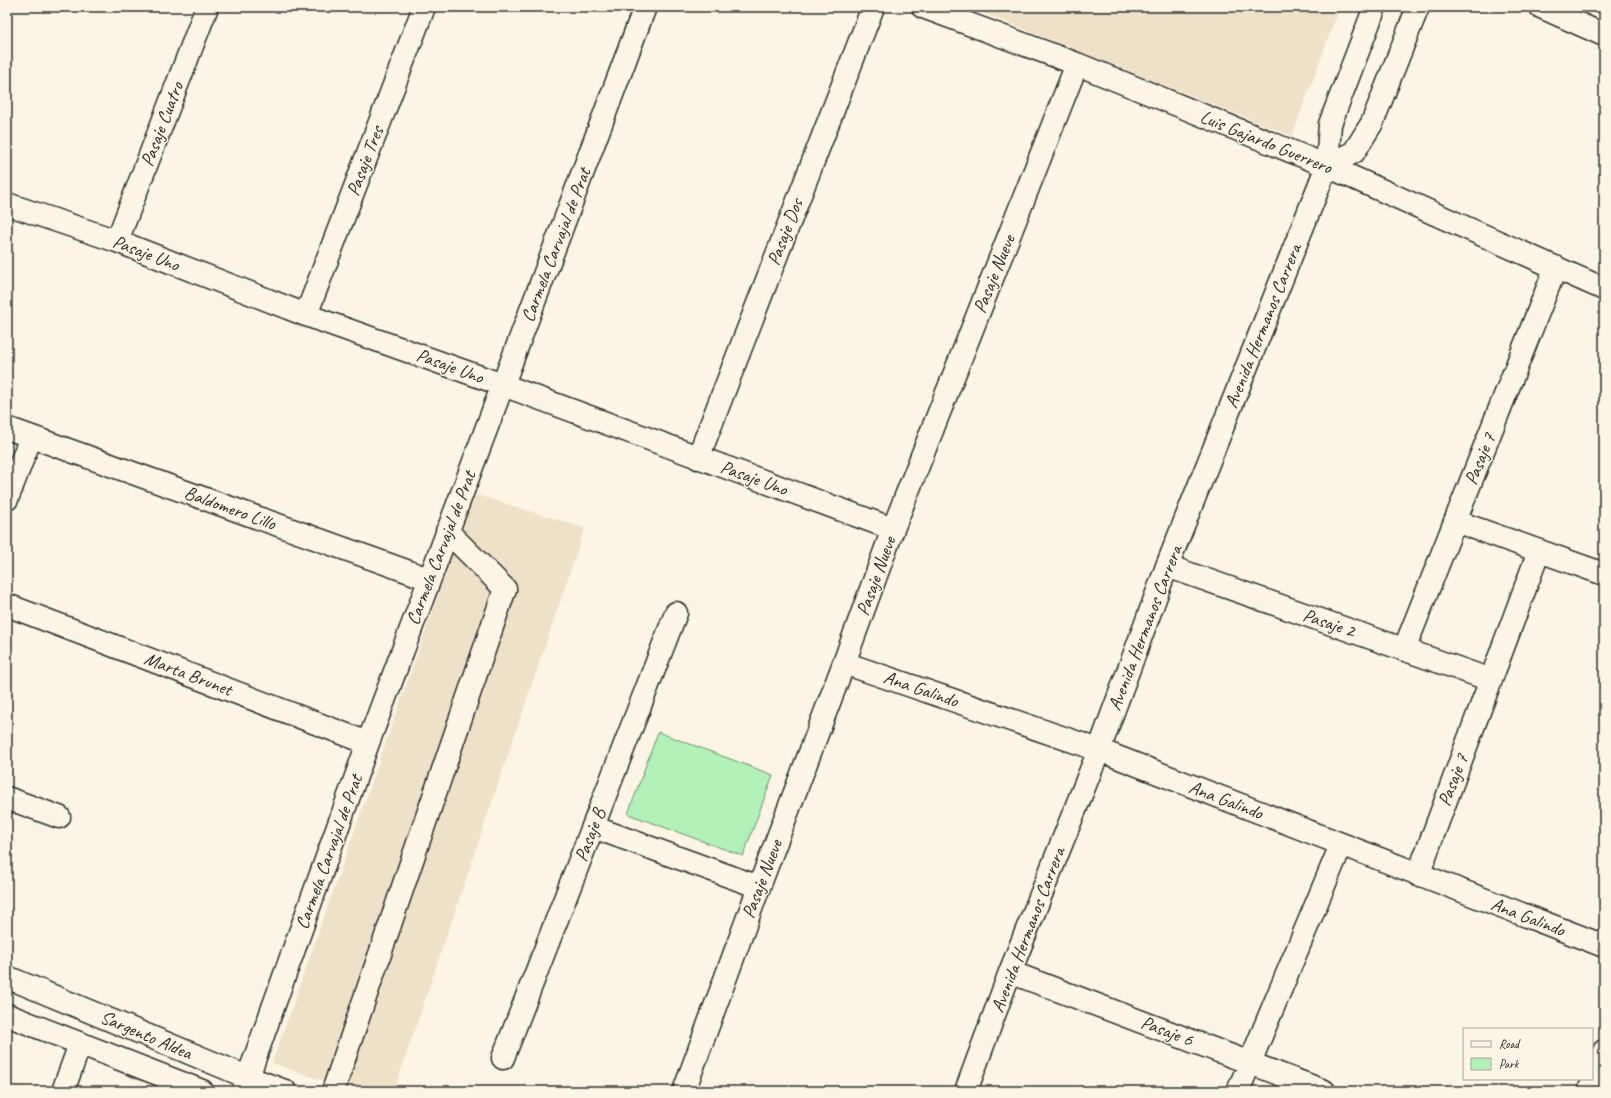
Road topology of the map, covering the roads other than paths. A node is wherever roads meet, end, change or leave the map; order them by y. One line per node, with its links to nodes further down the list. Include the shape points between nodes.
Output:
1 (207, 7): 13 (street, Pasaje Cuatro)
2 (424, 7): 16 (street, Pasaje Tres)
3 (645, 7): 17 (street, Carmela Carvajal de Prat)
4 (873, 7): 20 (street, Pasaje Dos)
5 (923, 7): 10 (street, Luis Gajardo Guerrero)
6 (1376, 7): 11 (street, Avenida Hermanos Carrera, via 1330,124)
7 (1418, 7): 11 (street, via 1372,123 1354,152)
8 (1541, 7): 9 (street)
9 (1604, 35)
10 (1077, 64): 11 (street, Luis Gajardo Guerrero); 23 (street, Pasaje Nueve)
11 (1327, 166): 14 (street, Luis Gajardo Guerrero); 26 (street, Avenida Hermanos Carrera)
12 (7, 204): 13 (street, Pasaje Uno)
13 (117, 241): 16 (street, Pasaje Uno)
14 (1556, 267): 15 (street, Luis Gajardo Guerrero); 22 (street, Pasaje 7)
15 (1604, 289)
16 (306, 315): 17 (street, Pasaje Uno)
17 (503, 385): 20 (street, Pasaje Uno); 24 (street, Carmela Carvajal de Prat)
18 (7, 428): 19 (street, Baldomero Lillo)
19 (31, 437): 21 (street); 28 (street, Baldomero Lillo)
20 (698, 458): 23 (street, Pasaje Uno)
21 (7, 499)
22 (1456, 521): 25 (street); 31 (street, Pasaje 7)
23 (893, 529): 32 (street, Pasaje Nueve)
24 (447, 531): 28 (street, Carmela Carvajal de Prat); 54 (street, via 505,589)
25 (1539, 551): 27 (street); 33 (street, Pasaje 7)
26 (1167, 566): 31 (street, Pasaje 2); 35 (street, Avenida Hermanos Carrera)
27 (1604, 574)
28 (429, 579): 34 (street, Carmela Carvajal de Prat)
29 (7, 605): 34 (street, Marta Brunet)
30 (676, 612): 38 (street, Pasaje B)
31 (1404, 650): 33 (street, Pasaje 2)
32 (844, 663): 35 (street, Ana Galindo); 41 (street, Pasaje Nueve)
33 (1491, 680): 40 (street, Pasaje 7)
34 (368, 743): 50 (street, Carmela Carvajal de Prat)
35 (1099, 750): 39 (street, Ana Galindo); 43 (street, Avenida Hermanos Carrera)
36 (7, 798): 37 (street)
37 (58, 817)
38 (593, 827): 41 (street); 48 (street, Pasaje B)
39 (1341, 845): 40 (street, Ana Galindo); 49 (street)
40 (1418, 875): 42 (street, Ana Galindo)
41 (759, 887): 55 (street, Pasaje Nueve)
42 (1604, 946)
43 (1010, 972): 49 (street, Pasaje 6); 56 (street, Avenida Hermanos Carrera)
44 (7, 977): 50 (street, Sargento Aldea)
45 (7, 1015): 46 (street, Sargento Aldea)
46 (80, 1044): 51 (street); 52 (street, Sargento Aldea)
47 (1604, 1051): 59 (street)
48 (503, 1058)
49 (1249, 1062): 57 (street); 58 (street, Pasaje 6)
50 (245, 1084): 53 (street, Sargento Aldea)
51 (63, 1091)
52 (202, 1091)
53 (285, 1091)
54 (333, 1091)
55 (684, 1091)
56 (966, 1091)
57 (1238, 1091)
58 (1324, 1091)
59 (1589, 1091)

